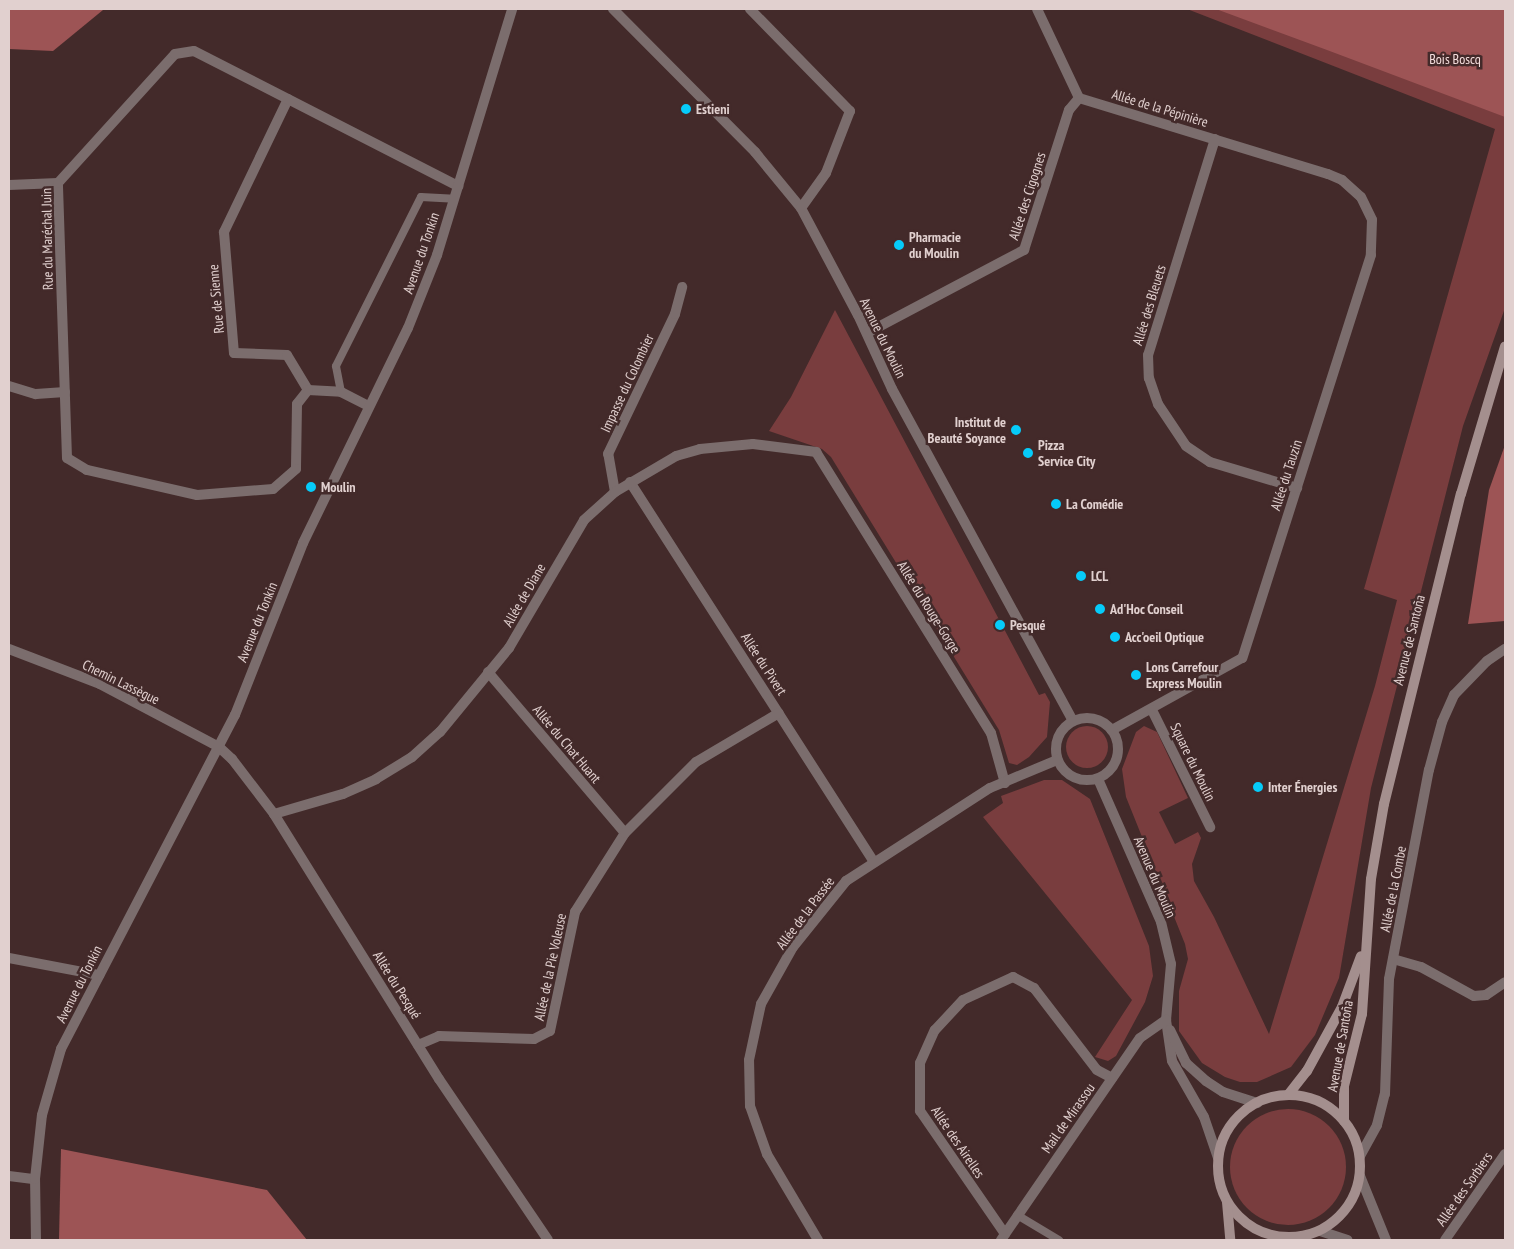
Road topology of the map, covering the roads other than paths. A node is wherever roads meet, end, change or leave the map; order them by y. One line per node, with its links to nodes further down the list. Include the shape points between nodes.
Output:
1 (505, 9): 6 (street)
2 (512, 9): 6 (street, Avenue du Tonkin)
3 (613, 9): 15 (street, Avenue du Moulin, via 755,152)
4 (750, 9): 15 (street, via 850,111 826,173)
5 (1037, 9): 7 (street)
6 (507, 23): 13 (street, Avenue du Tonkin)
7 (1079, 98): 9 (street, Allée de la Pépinière); 17 (street, Allée des Cigognes, via 1069,110 1024,250)
8 (288, 99): 11 (street, Rue du Maréchal Juin, via 194,51 175,54); 13 (street, Rue du Maréchal Juin); 20 (street, Rue de Sienne, via 224,232 234,353 287,355)
9 (1215, 139): 10 (street, Allée de la Pépinière); 26 (street, Allée des Bleuets, via 1148,355 1149,378 1158,404 1186,446 1210,462)
10 (1328, 174): 26 (street, Allée du Tauzin, via 1342,180 1361,197 1372,220 1374,236 1371,255)
11 (58, 183): 12 (street); 21 (street, Rue du Maréchal Juin)
12 (9, 185)
13 (458, 186): 14 (street, Avenue du Tonkin)
14 (454, 198): 22 (lane, via 421,197 336,366); 23 (street, Avenue du Tonkin, via 437,255 408,328)
15 (801, 208): 17 (street, Avenue du Moulin)
16 (682, 288): 27 (street, Impasse du Colombier, via 674,314 608,454)
17 (867, 333): 33 (street, Avenue du Moulin, via 892,389)
18 (1505, 346): 43 (main road, Avenue de Santoña, via 1461,494 1416,666 1384,804 1371,879)
19 (9, 386): 21 (street, via 36,394)
20 (308, 390): 21 (street, Rue du Maréchal Juin, via 297,404 296,469 273,489 197,495 87,470 67,458); 22 (street)
21 (65, 392)
22 (341, 392): 23 (street)
23 (368, 406): 35 (street, Avenue du Tonkin, via 303,542 235,715)
24 (816, 452): 25 (street, Allée de Diane, via 754,444 700,449 676,456); 38 (street, Allée du Rouge-Gorge, via 991,733)
25 (630, 482): 27 (street, Allée de Diane); 32 (street, Allée du Pivert)
26 (1297, 488): 31 (street, Allée du Tauzin, via 1242,658)
27 (615, 492): 30 (street, Allée de Diane, via 584,520 530,615)
28 (9, 649): 35 (street, Chemin Lassègue, via 100,684)
29 (1505, 649): 45 (street, Allée de la Combe, via 1487,660 1454,695 1442,722 1429,770)
30 (488, 672): 39 (street, Allée de Diane, via 440,732 412,757 343,794); 41 (street, Allée du Chat Huant)
31 (1152, 710): 34 (street, Allée du Tauzin); 40 (street, Square du Moulin)
32 (779, 713): 41 (street, Allée de la Pie Voleuse, via 696,762); 42 (street, Allée du Pivert)
33 (1073, 721): 34 (street, via 1090,718); 36 (street, via 1065,726 1056,742)
34 (1112, 730): 37 (street, via 1118,748 1117,758 1113,767)
35 (219, 747): 39 (street, Allée du Pesqué); 46 (street, Avenue du Tonkin)
36 (1057, 760): 37 (street, via 1069,776 1088,781); 38 (street, Allée de la Passée)
37 (1098, 779): 48 (street, Avenue du Moulin, via 1161,922 1171,964)
38 (1005, 782): 42 (street, Allée de la Passée)
39 (274, 814): 49 (street, Allée du Pesqué)
40 (1210, 827)
41 (625, 833): 49 (street, Allée de la Pie Voleuse, via 575,912 550,1031 534,1039 439,1036)
42 (874, 862): 67 (street, Allée de la Passée, via 846,882 793,947 761,1004 750,1060 750,1106 767,1154)
43 (1365, 946): 51 (main road, Avenue de Santoña, via 1342,1007 1307,1071); 53 (main road, Avenue de Santoña, via 1362,1014 1344,1086)
44 (9, 958): 46 (street)
45 (1393, 959): 47 (street, via 1421,967 1474,996 1486,995); 55 (street, Allée de la Combe, via 1389,979 1386,1094 1377,1125)
46 (99, 975): 59 (street, Avenue du Tonkin, via 61,1049 42,1115)
47 (1505, 982)
48 (1166, 1020): 50 (street, Mail de Mirassou, via 1140,1038); 52 (street, via 1186,1063 1223,1092); 56 (street, Avenue du Moulin, via 1172,1061 1204,1117)
49 (418, 1045): 66 (street, Allée du Pesqué)
50 (1112, 1078): 61 (street, Mail de Mirassou); 63 (street, Allée des Airelles, via 1097,1070 1034,988 1013,977 963,1000 935,1030 920,1063 920,1111)
51 (1288, 1095): 52 (main road); 53 (main road, via 1309,1098 1328,1106)
52 (1256, 1103): 56 (main road, via 1233,1123 1224,1136)
53 (1344, 1121): 55 (main road)
54 (1505, 1154): 72 (street, Allée des Sorbiers)
55 (1360, 1156): 58 (main road)
56 (1218, 1158): 60 (main road, via 1219,1181)
57 (9, 1176): 59 (street)
58 (1360, 1176): 62 (main road, via 1353,1198 1339,1217); 71 (street)
59 (35, 1178): 65 (street, Avenue du Tonkin)
60 (1227, 1202): 64 (main road, via 1242,1220 1261,1233); 69 (main road)
61 (1017, 1215): 63 (street, Mail de Mirassou); 68 (lane)
62 (1320, 1231): 64 (main road); 70 (street)
63 (1003, 1237)
64 (1282, 1239)
65 (36, 1240)
66 (548, 1240)
67 (818, 1240)
68 (1059, 1240)
69 (1230, 1240)
70 (1348, 1240)
71 (1386, 1240)
72 (1445, 1240)

